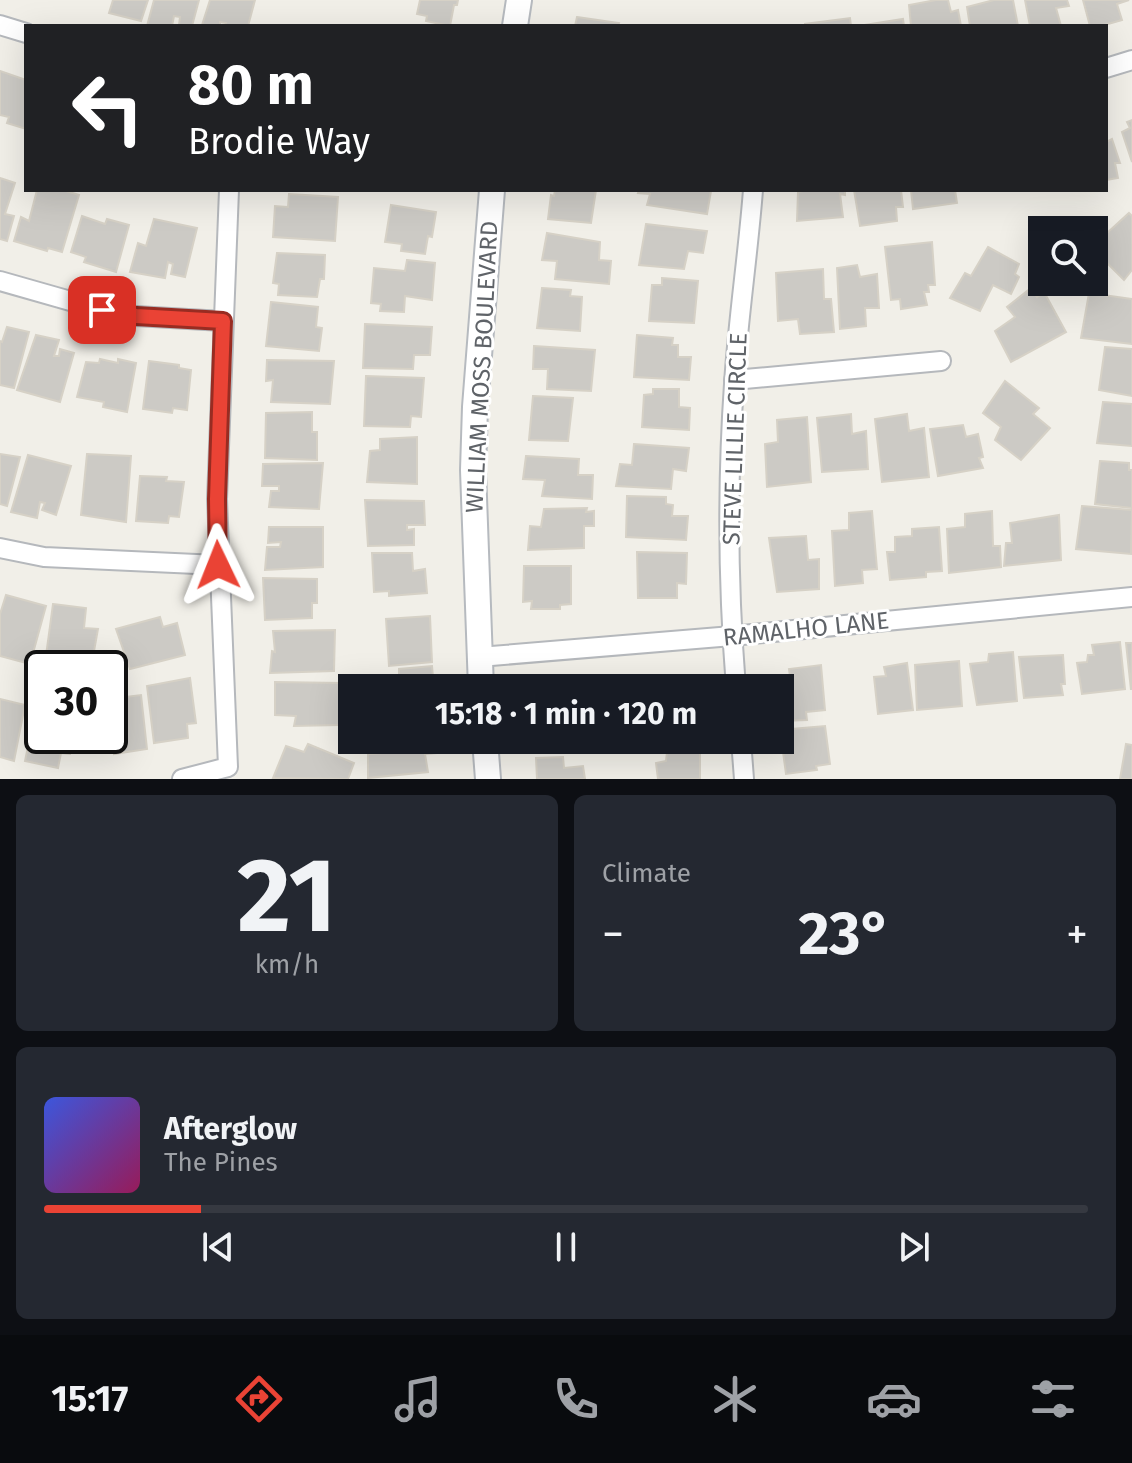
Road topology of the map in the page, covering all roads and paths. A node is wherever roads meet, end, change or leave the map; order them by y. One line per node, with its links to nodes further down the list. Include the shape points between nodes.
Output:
1 (519, 0): 2 (street)
2 (515, 24)
3 (0, 25): 4 (street)
4 (24, 32)
5 (1132, 60): 6 (street)
6 (1108, 67)
7 (229, 192): 11 (street)
8 (492, 192): 18 (street, WILLIAM MOSS BOULEVARD, via 473,470)
9 (753, 192): 13 (street, STEVE LILLIE CIRCLE)
10 (0, 281): 11 (street, via 102,310)
11 (223, 321): 15 (street)
12 (941, 361): 13 (street)
13 (734, 380): 17 (street, STEVE LILLIE CIRCLE)
14 (0, 548): 15 (street, via 44,557)
15 (218, 565): 23 (street, via 228,767)
16 (1132, 597): 17 (street, RAMALHO LANE)
17 (732, 636): 18 (street, RAMALHO LANE); 20 (street, STEVE LILLIE CIRCLE)
18 (479, 657): 19 (street, WILLIAM MOSS BOULEVARD)
19 (480, 674)
20 (735, 674)
21 (486, 754): 24 (street)
22 (742, 754): 25 (street)
23 (182, 779)
24 (488, 779)
25 (744, 779)

